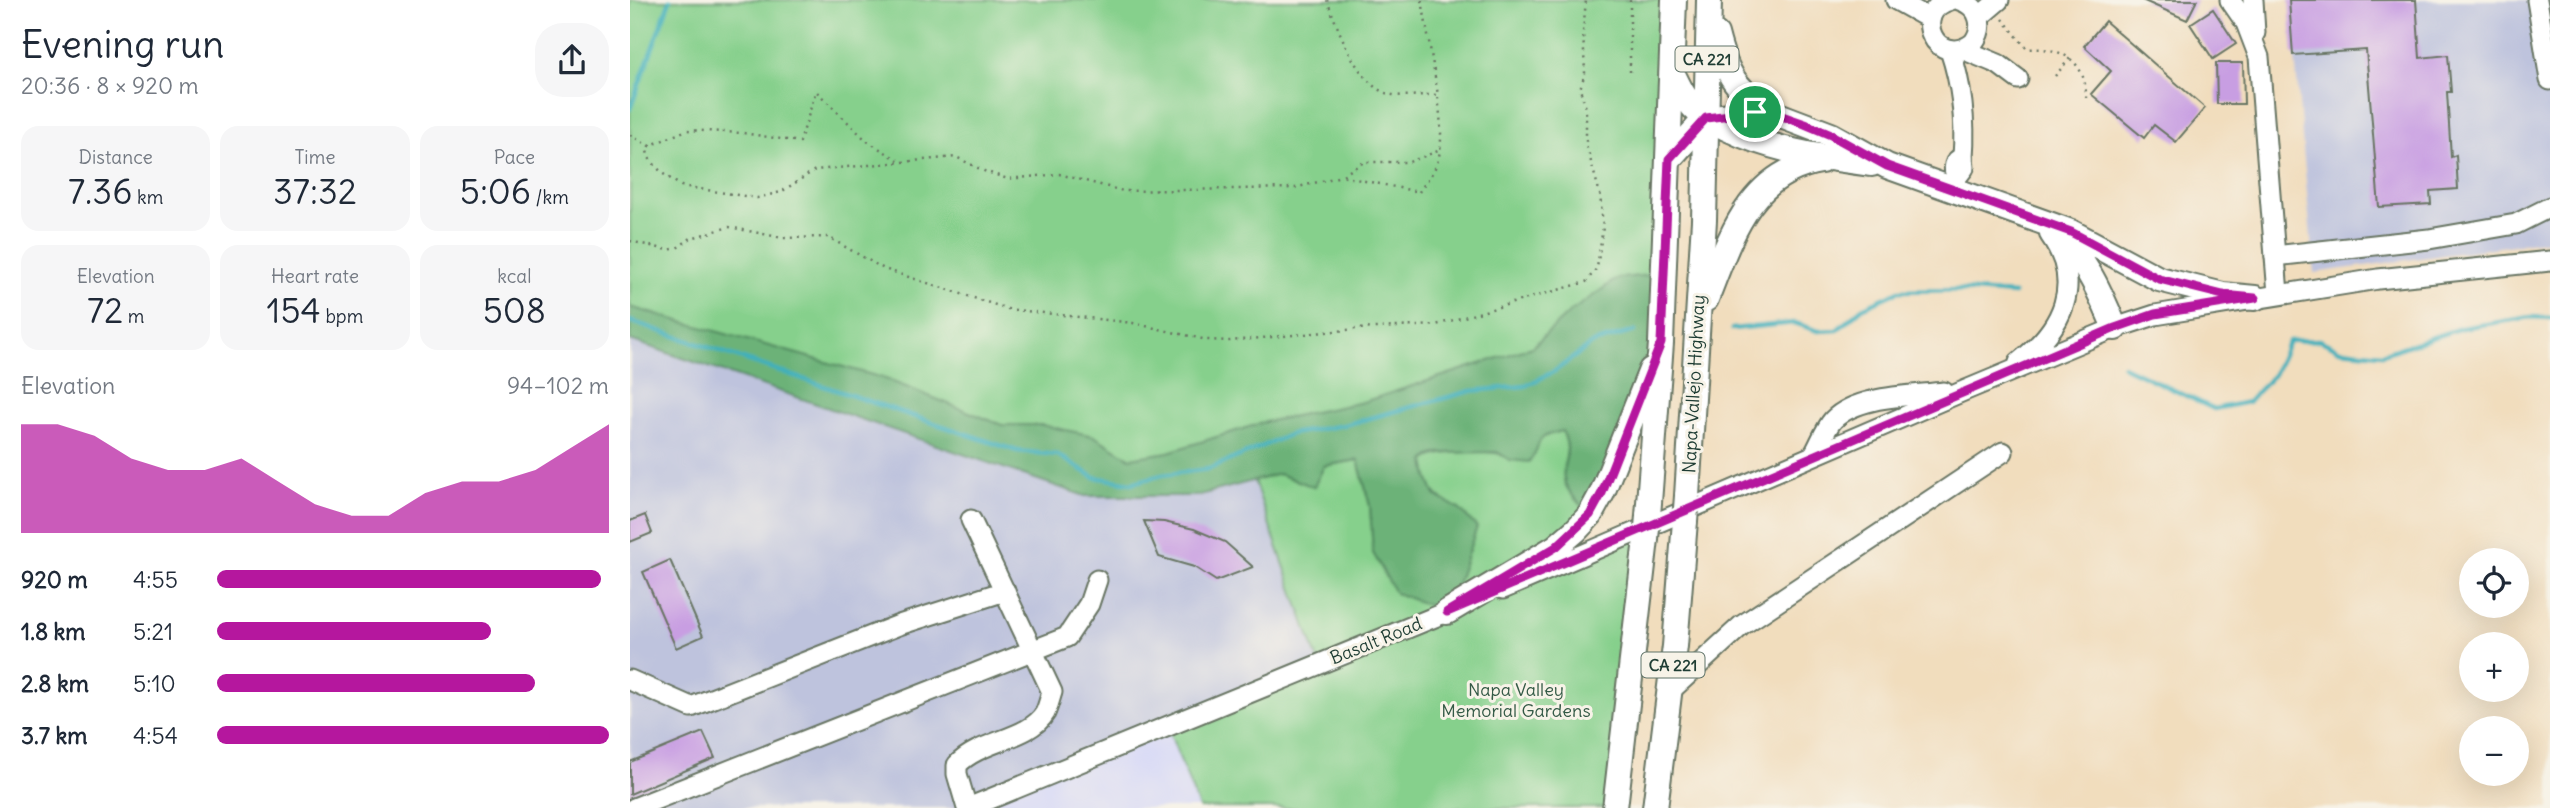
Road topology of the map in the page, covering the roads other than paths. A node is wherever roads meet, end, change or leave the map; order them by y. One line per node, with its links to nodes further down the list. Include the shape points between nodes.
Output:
1 (1674, 0): 12 (main road, Napa-Vallejo Highway / CA 221)
2 (1896, 0): 8 (street)
3 (2231, 0): 9 (street)
4 (2253, 0): 9 (street)
5 (2538, 0): 14 (street)
6 (1709, 3): 15 (main road, via 1724,64 1734,82 1745,95); 16 (main road, Napa-Vallejo Highway / CA 221)
7 (1976, 7): 8 (street, via 1938,6); 10 (street, via 1973,43); 11 (street)
8 (1930, 19): 10 (street, via 1931,36 1942,47)
9 (2256, 45): 23 (street)
10 (1956, 50): 11 (street); 20 (street, via 1966,127 1964,168)
11 (1998, 64): 13 (street)
12 (1672, 72): 16 (main road, via 1684,96); 17 (main road, Napa-Vallejo Highway / CA 221)
13 (2018, 79)
14 (2550, 79)
15 (1782, 116): 16 (main road, via 1755,112); 19 (main road, via 1831,135)
16 (1706, 118): 17 (main road); 18 (main road, via 1762,143); 26 (main road, Napa-Vallejo Highway / CA 221)
17 (1669, 159): 28 (main road, Napa-Vallejo Highway / CA 221)
18 (1847, 161): 19 (main road); 26 (main road, via 1799,165 1764,187 1735,230)
19 (1887, 166): 20 (main road)
20 (1955, 183): 22 (main road)
21 (2550, 207): 23 (street, via 2516,224)
22 (2030, 219): 25 (main road, via 2093,242 2159,279 2223,295); 27 (main road, via 2075,252 2092,276); 29 (street, via 2059,248 2065,265 2065,302 2045,339)
23 (2275, 256): 25 (street)
24 (2550, 261): 25 (street, Basalt Road)
25 (2267, 296): 27 (street, Basalt Road, via 2155,314)
26 (1699, 319): 39 (main road, Napa-Vallejo Highway / CA 221)
27 (2115, 328): 29 (street, Basalt Road)
28 (1661, 343): 36 (main road, via 1590,515 1556,547); 42 (main road, Napa-Vallejo Highway / CA 221, via 1647,528)
29 (2001, 375): 30 (street, Basalt Road)
30 (1966, 390): 32 (street, Basalt Road); 32 (street, via 1856,405 1833,421)
31 (2003, 452): 39 (street, via 1741,626)
32 (1814, 454): 36 (street, Basalt Road)
33 (971, 520): 35 (street)
34 (1097, 580): 37 (street, via 1089,604 1067,637)
35 (1005, 591): 37 (street); 38 (street, via 900,625 691,706)
36 (1447, 612): 41 (street, Basalt Road)
37 (1032, 650): 40 (street); 41 (street, via 1052,692 1045,712 1033,726 967,754 957,765)
38 (630, 680)
39 (1670, 691): 43 (main road, Napa-Vallejo Highway / CA 221)
40 (634, 808)
41 (967, 808)
42 (1615, 808)
43 (1656, 808)

